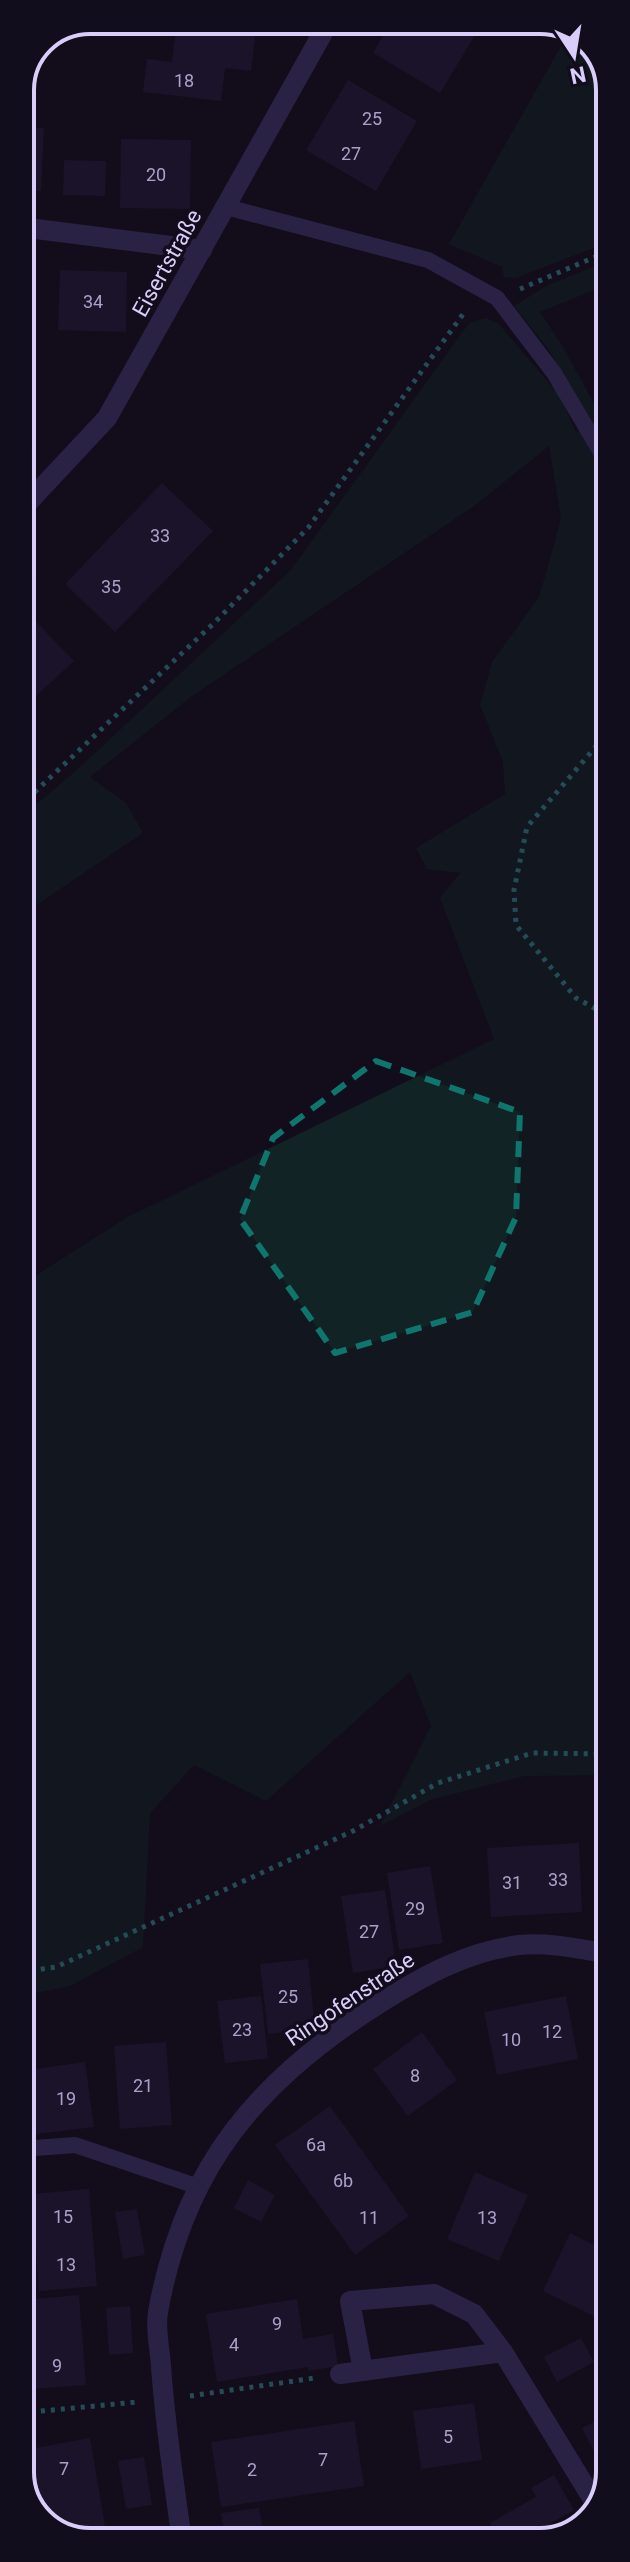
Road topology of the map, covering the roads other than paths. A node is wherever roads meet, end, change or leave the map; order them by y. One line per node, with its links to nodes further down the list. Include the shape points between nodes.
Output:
1 (322, 34): 2 (street, Eisertstraße)
2 (226, 207): 4 (street, Eisertstraße); 5 (lane, via 428,260 497,298 554,373)
3 (34, 229): 4 (street)
4 (202, 250): 6 (street, Eisertstraße, via 107,418)
5 (596, 444)
6 (34, 496)
7 (596, 1951): 9 (street, Ringofenstraße, via 521,1945 476,1954 417,1979 313,2048 262,2093)
8 (34, 2148): 9 (lane, via 75,2145)
9 (199, 2187): 14 (street, Ringofenstraße, via 182,2219 157,2315)
10 (503, 2352): 11 (street); 11 (street, via 474,2314 434,2294 350,2301); 13 (street)
11 (363, 2371): 12 (street)
12 (340, 2374)
13 (590, 2495)
14 (180, 2528)

